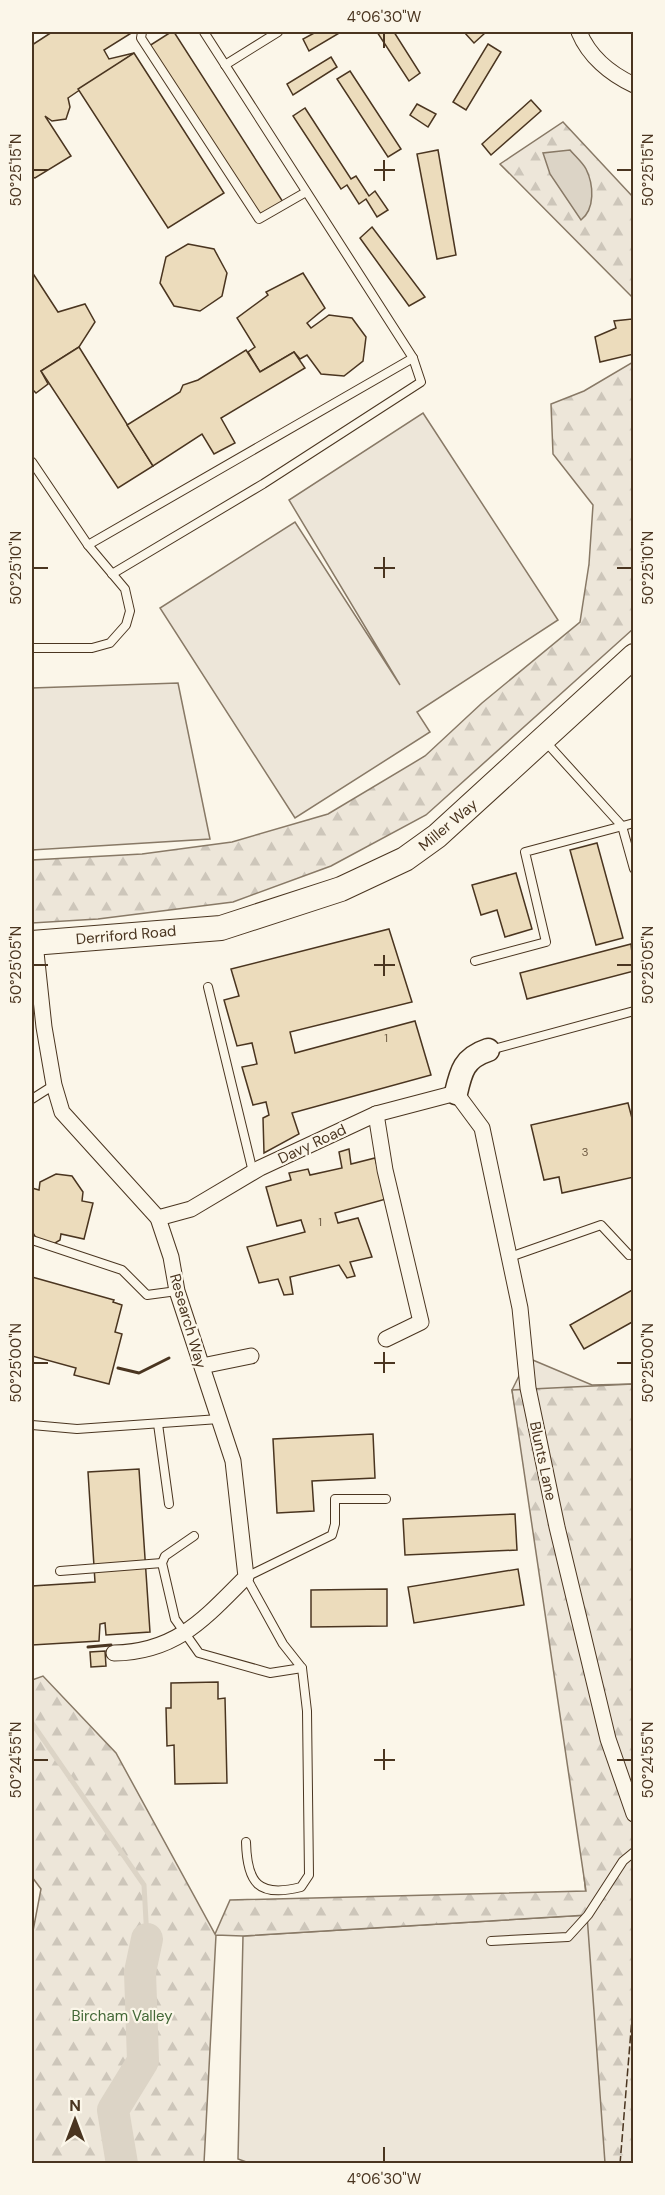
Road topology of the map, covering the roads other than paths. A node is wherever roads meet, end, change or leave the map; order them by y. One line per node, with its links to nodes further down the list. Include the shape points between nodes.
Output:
1 (142, 32): 7 (lane, via 141,38 259,219)
2 (204, 32): 5 (lane)
3 (278, 32): 5 (lane)
4 (579, 32): 6 (street, via 591,53)
5 (225, 65): 7 (lane)
6 (633, 86)
7 (306, 192): 8 (lane)
8 (413, 358): 10 (lane); 11 (lane, via 421,382 263,484)
9 (32, 462): 10 (lane)
10 (88, 545): 11 (lane)
11 (112, 574): 12 (lane, via 125,589 130,611 120,634 110,643 92,648)
12 (32, 648)
13 (633, 656): 14 (main road, Miller Way)
14 (544, 740): 16 (lane); 18 (main road, Miller Way, via 437,836 405,859 341,890)
15 (633, 823): 16 (lane)
16 (622, 826): 17 (lane); 20 (lane, via 525,852 546,942)
17 (633, 869)
18 (221, 927): 19 (main road, Derriford Road)
19 (33, 943): 24 (street, Research Way)
20 (475, 961)
21 (208, 987): 28 (lane)
22 (633, 1011): 23 (lane)
23 (488, 1050): 26 (street, via 465,1063)
24 (54, 1085): 25 (lane); 29 (street, Research Way, via 62,1112)
25 (32, 1099)
26 (462, 1100): 27 (street, Davy Road); 32 (street, Blunts Lane, via 482,1128)
27 (376, 1114): 28 (street, Davy Road); 34 (street, via 385,1170 421,1322)
28 (253, 1172): 29 (street, Davy Road, via 191,1209)
29 (158, 1218): 33 (street, Research Way)
30 (32, 1240): 33 (lane, via 122,1270 147,1295)
31 (629, 1255): 32 (lane, via 601,1225)
32 (510, 1257): 49 (street, Blunts Lane, via 528,1388 552,1504 608,1739)
33 (177, 1292): 36 (street, Research Way)
34 (386, 1339)
35 (251, 1356): 36 (street)
36 (202, 1366): 37 (street, Research Way)
37 (219, 1419): 38 (lane); 45 (street, Research Way, via 233,1461)
38 (158, 1424): 39 (lane, via 76,1429); 41 (lane)
39 (32, 1425)
40 (386, 1499): 45 (lane, via 335,1499 332,1535)
41 (170, 1504)
42 (194, 1536): 43 (lane, via 165,1556)
43 (162, 1563): 44 (lane); 46 (lane, via 175,1619)
44 (60, 1571)
45 (246, 1577): 46 (street); 48 (lane, via 283,1644)
46 (186, 1632): 47 (street, via 152,1649); 48 (lane, via 198,1653 211,1658 270,1673)
47 (114, 1653)
48 (302, 1668): 50 (lane, via 308,1711 309,1875 301,1887 282,1892 264,1890 252,1880)
49 (633, 1814)
50 (246, 1842)
51 (633, 1852): 52 (lane, via 568,1937)
52 (491, 1941)

